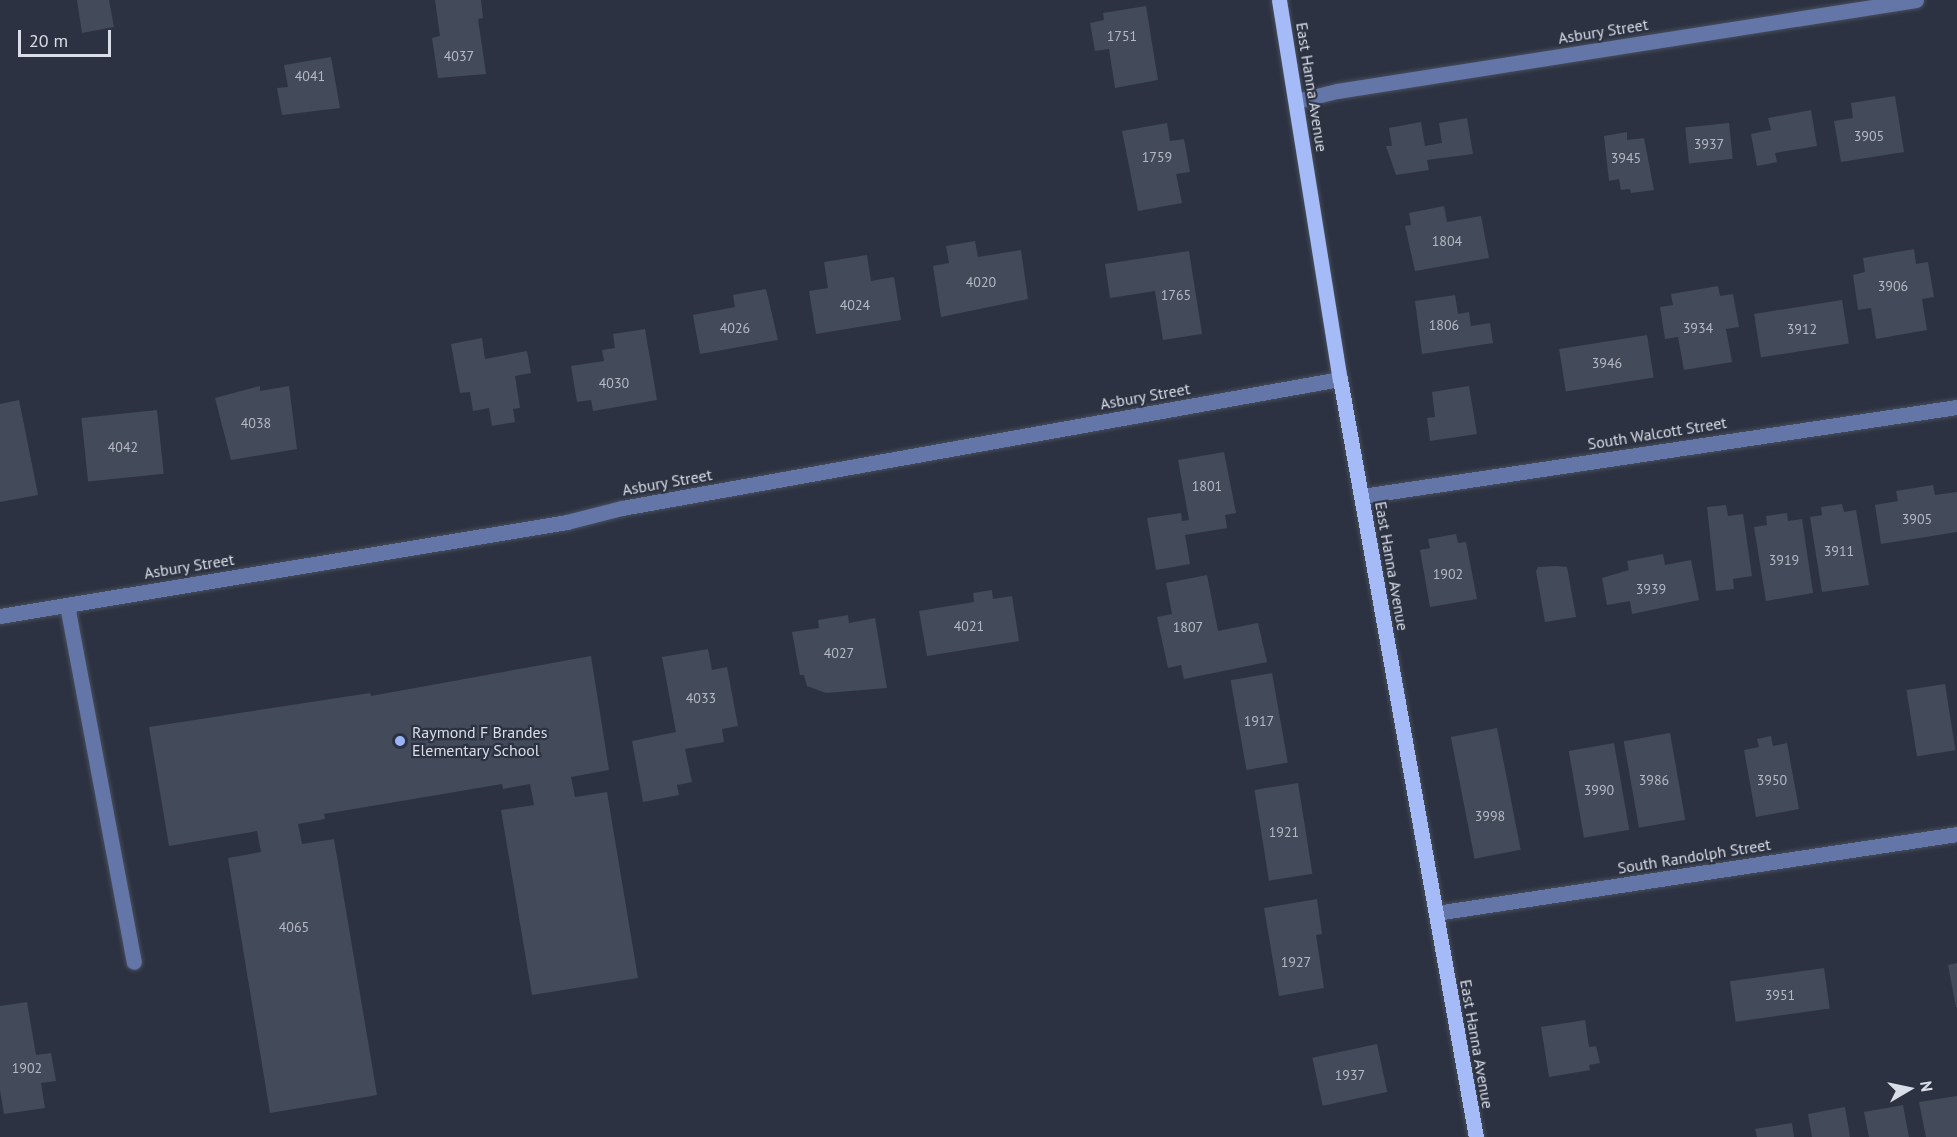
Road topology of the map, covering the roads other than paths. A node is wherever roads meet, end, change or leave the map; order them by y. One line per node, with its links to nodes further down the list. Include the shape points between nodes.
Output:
1 (1279, 0): 3 (main road, East Hanna Avenue)
2 (1916, 0): 3 (street, Asbury Street)
3 (1296, 100): 4 (main road, East Hanna Avenue)
4 (1340, 379): 6 (main road, East Hanna Avenue); 7 (street, Asbury Street, via 622,508 567,522)
5 (1957, 407): 6 (street, South Walcott Street)
6 (1362, 496): 10 (main road, East Hanna Avenue)
7 (67, 605): 8 (street, Asbury Street); 11 (street)
8 (0, 616)
9 (1957, 834): 10 (street, South Randolph Street)
10 (1436, 914): 12 (main road, East Hanna Avenue)
11 (134, 962)
12 (1476, 1137)

